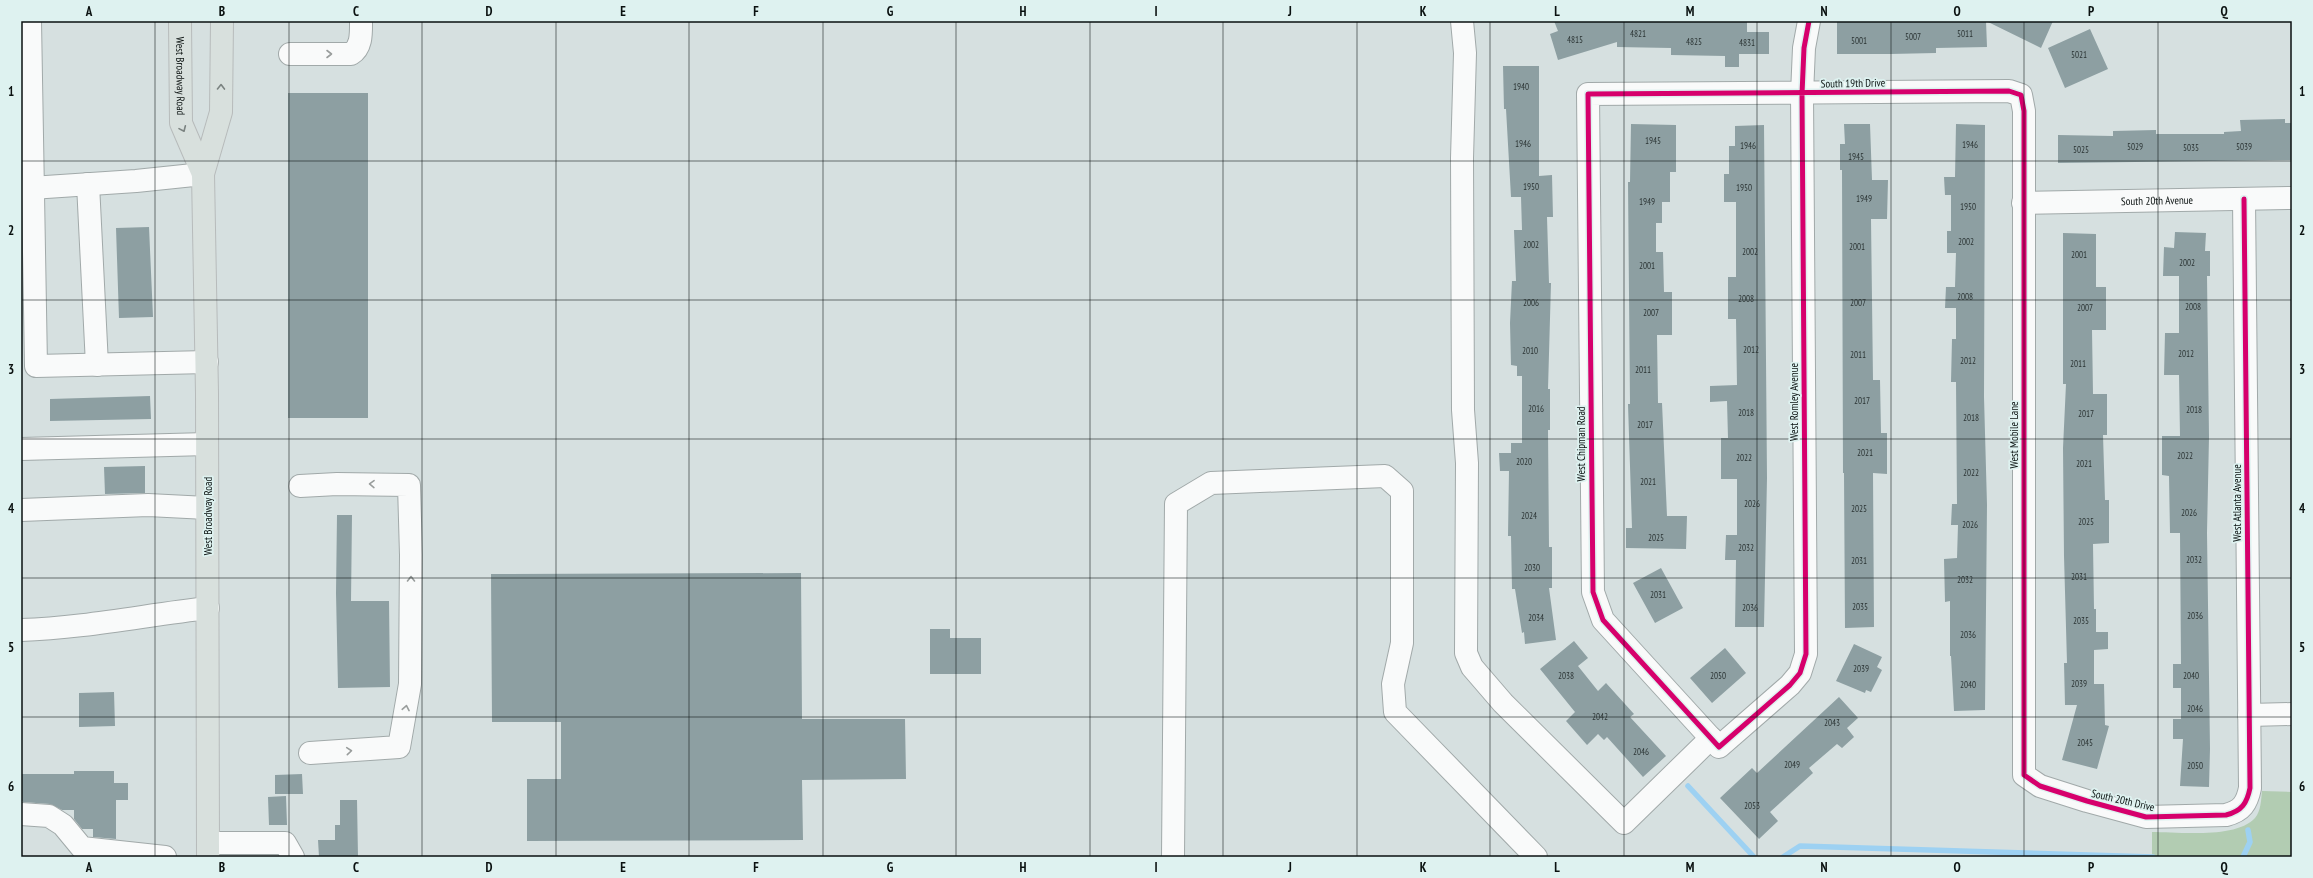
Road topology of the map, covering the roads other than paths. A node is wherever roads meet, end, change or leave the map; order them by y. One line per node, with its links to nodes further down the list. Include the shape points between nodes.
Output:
1 (30, 21): 13 (street)
2 (180, 21): 11 (main road, West Broadway Road, one-way to 11, via 181,123)
3 (222, 21): 11 (main road, West Broadway Road, one-way to 3, via 221,112)
4 (361, 21): 7 (street, one-way to 4, via 351,54 361,39)
5 (1462, 21): 29 (street, West Romley Avenue, via 1463,410 1467,462 1466,653 1472,666 1503,703 1624,823)
6 (1808, 21): 9 (street, West Romley Avenue)
7 (290, 54)
8 (1588, 94): 9 (street, South 19th Drive); 29 (street, West Chipman Road, via 1594,592 1603,620)
9 (1802, 94): 10 (street, South 19th Drive, via 2009,91); 29 (street, West Romley Avenue, via 1806,654 1800,672 1790,685)
10 (2021, 95): 16 (street, West Mobile Lane, via 2024,111)
11 (203, 174): 12 (street); 18 (main road, West Broadway Road)
12 (88, 184): 13 (street); 19 (street)
13 (31, 188): 17 (street)
14 (2292, 198): 15 (street, South 20th Avenue)
15 (2244, 199): 16 (street, South 20th Avenue); 28 (street, West Atlanta Avenue)
16 (2023, 203): 31 (street, West Mobile Lane)
17 (28, 309): 19 (street, via 36,366)
18 (206, 362): 19 (street); 20 (main road, West Broadway Road)
19 (97, 365)
20 (207, 444): 21 (street); 23 (main road, West Broadway Road)
21 (21, 449)
22 (300, 486): 30 (street, one-way to 22, via 399,747 410,684 409,485)
23 (208, 508): 24 (street, via 148,505); 25 (main road, West Broadway Road)
24 (21, 510)
25 (208, 608): 26 (street, via 83,625); 34 (main road, West Broadway Road)
26 (21, 630)
27 (2292, 714): 28 (street)
28 (2249, 715): 32 (street, West Atlanta Avenue, via 2250,788)
29 (1715, 742)
30 (310, 753)
31 (2024, 775): 32 (street, South 20th Drive, via 2040,786 2146,817 2226,815 2236,813)
32 (2245, 806)
33 (21, 814): 35 (street, via 49,816 63,826 82,848)
34 (208, 850): 36 (street, via 285,843)
35 (165, 857)
36 (293, 857)
37 (1173, 857): 38 (street, via 1176,504 1211,484 1385,476 1402,491 1402,644 1393,684 1395,712)
38 (1536, 857)

